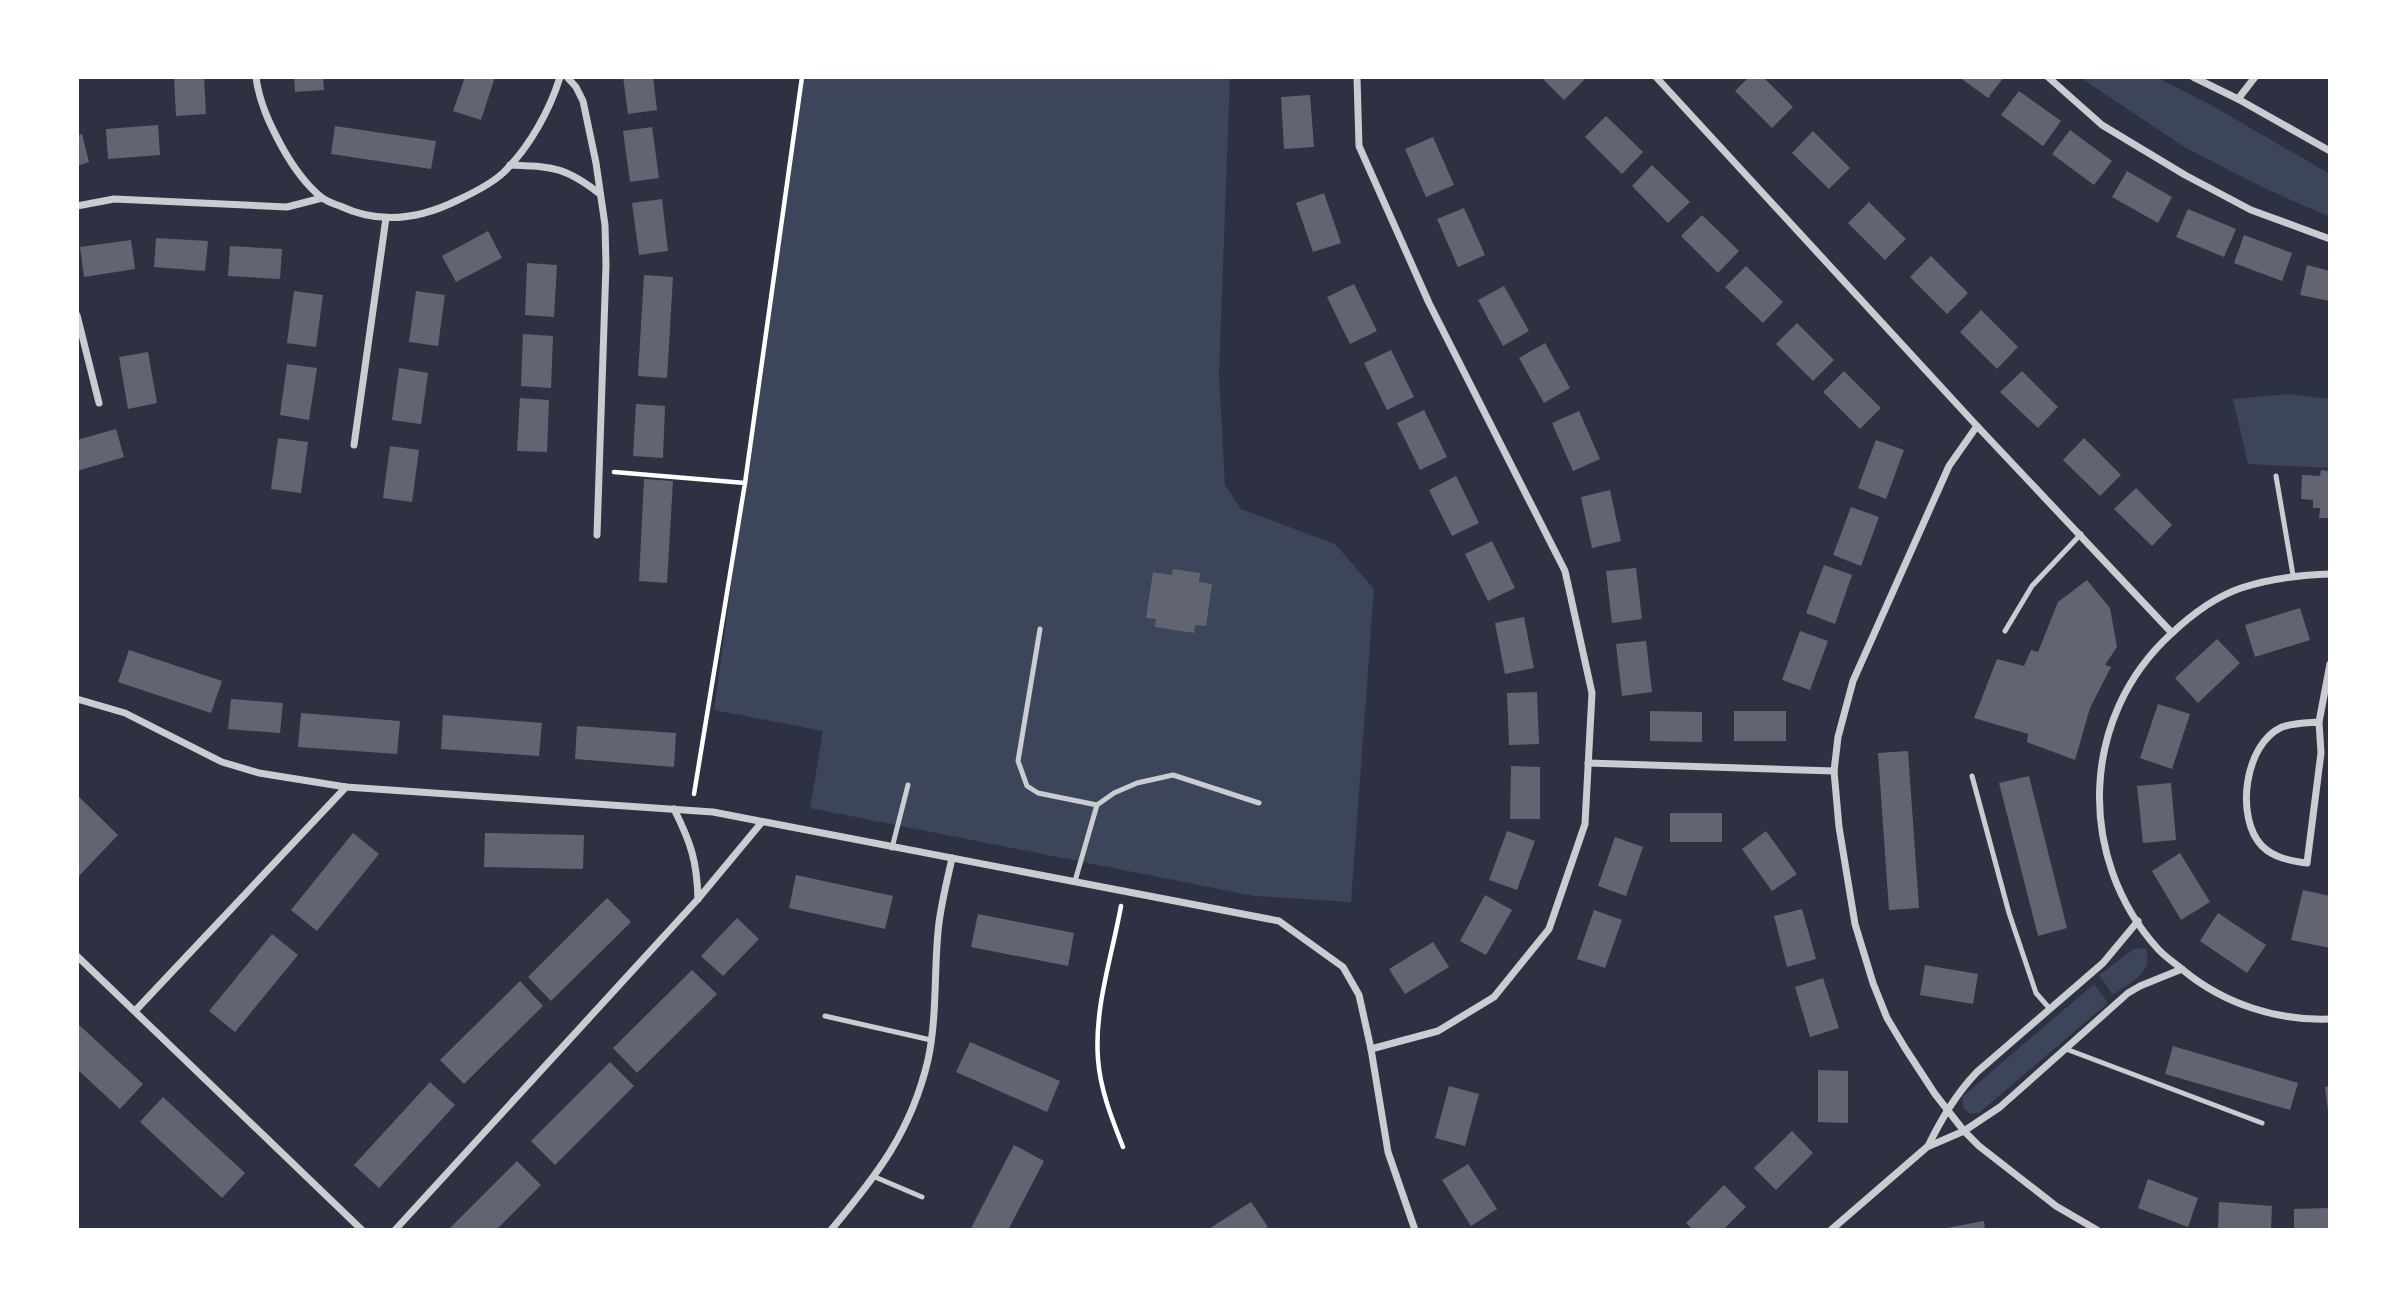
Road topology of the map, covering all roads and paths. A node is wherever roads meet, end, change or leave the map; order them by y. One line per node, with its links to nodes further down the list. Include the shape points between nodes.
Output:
1 (256, 77): 14 (street, via 271,127 292,165)
2 (560, 77): 12 (street, via 526,146)
3 (567, 77): 13 (street, via 583,101)
4 (802, 77): 24 (path)
5 (1357, 77): 35 (street, via 1359,146 1429,303 1565,571 1592,693)
6 (1656, 77): 20 (street)
7 (2048, 77): 17 (street, via 2102,125 2185,175 2251,210)
8 (2193, 77): 10 (street)
9 (2255, 77): 10 (street)
10 (2238, 99): 11 (street)
11 (2330, 151)
12 (510, 165): 13 (street, via 558,168); 16 (street, via 437,211)
13 (601, 194): 22 (street, via 606,265)
14 (322, 198): 15 (street, via 287,207 114,199); 16 (street, via 354,213)
15 (77, 206)
16 (386, 218): 21 (street)
17 (2330, 239)
18 (77, 315): 19 (street)
19 (99, 403)
20 (1977, 426): 25 (street); 36 (street, via 1949,466 1853,681)
21 (354, 445)
22 (599, 471): 24 (path); 26 (street)
23 (2276, 476): 28 (lane)
24 (744, 483): 43 (path)
25 (2081, 534): 30 (lane, via 2032,586); 31 (street)
26 (597, 535)
27 (2330, 574): 28 (street)
28 (2292, 575): 31 (street, via 2240,588 2192,614)
29 (1040, 629): 41 (lane, via 1018,761 1027,786 1038,793)
30 (2005, 631)
31 (2172, 633): 50 (street, via 2152,651 2122,696 2104,748 2098,802 2106,856)
32 (2330, 664): 34 (street)
33 (77, 699): 39 (street, via 125,712 222,762 259,774)
34 (2319, 722): 34 (street, via 2281,727 2267,738 2254,757 2247,796 2253,833 2270,853 2307,863 2321,753)
35 (1588, 763): 36 (street); 58 (street, via 1585,824 1549,929 1494,997 1438,1031)
36 (1834, 771): 60 (street, via 1855,924 1873,984 1905,1048)
37 (1972, 776): 53 (lane, via 2028,970 2036,993)
38 (908, 785): 45 (lane)
39 (346, 787): 42 (street); 54 (street)
40 (1259, 803): 41 (lane, via 1173,775 1137,783)
41 (1097, 805): 47 (lane)
42 (674, 809): 43 (street); 49 (street, via 690,842)
43 (692, 809): 44 (street)
44 (762, 822): 45 (street); 49 (street)
45 (892, 848): 46 (street)
46 (953, 858): 47 (street); 57 (street, via 938,929)
47 (1075, 881): 48 (street)
48 (1124, 891): 58 (street, via 1279,921 1343,967 1359,995); 63 (path, via 1098,1024 1098,1061 1108,1109)
49 (698, 900): 68 (street)
50 (2138, 921): 52 (street, via 2159,950); 53 (street, via 2103,963)
51 (77, 956): 54 (street)
52 (2182, 969): 56 (street, via 2201,985 2250,1008 2303,1020); 59 (street, via 2129,993)
53 (2050, 1009): 60 (street, via 1977,1072)
54 (135, 1011): 67 (street)
55 (825, 1016): 57 (lane)
56 (2330, 1019)
57 (931, 1040): 65 (street, via 915,1102)
58 (1371, 1049): 70 (street, via 1388,1152)
59 (2066, 1049): 61 (lane); 62 (street, via 2000,1107)
60 (1947, 1109): 62 (street); 64 (street)
61 (2262, 1124)
62 (1964, 1131): 64 (street); 72 (street, via 2056,1206)
63 (1124, 1147)
64 (1927, 1147): 71 (street)
65 (875, 1177): 66 (lane); 69 (street)
66 (922, 1197)
67 (362, 1230)
68 (396, 1230)
69 (831, 1230)
70 (1415, 1230)
71 (1830, 1230)
72 (2097, 1230)

